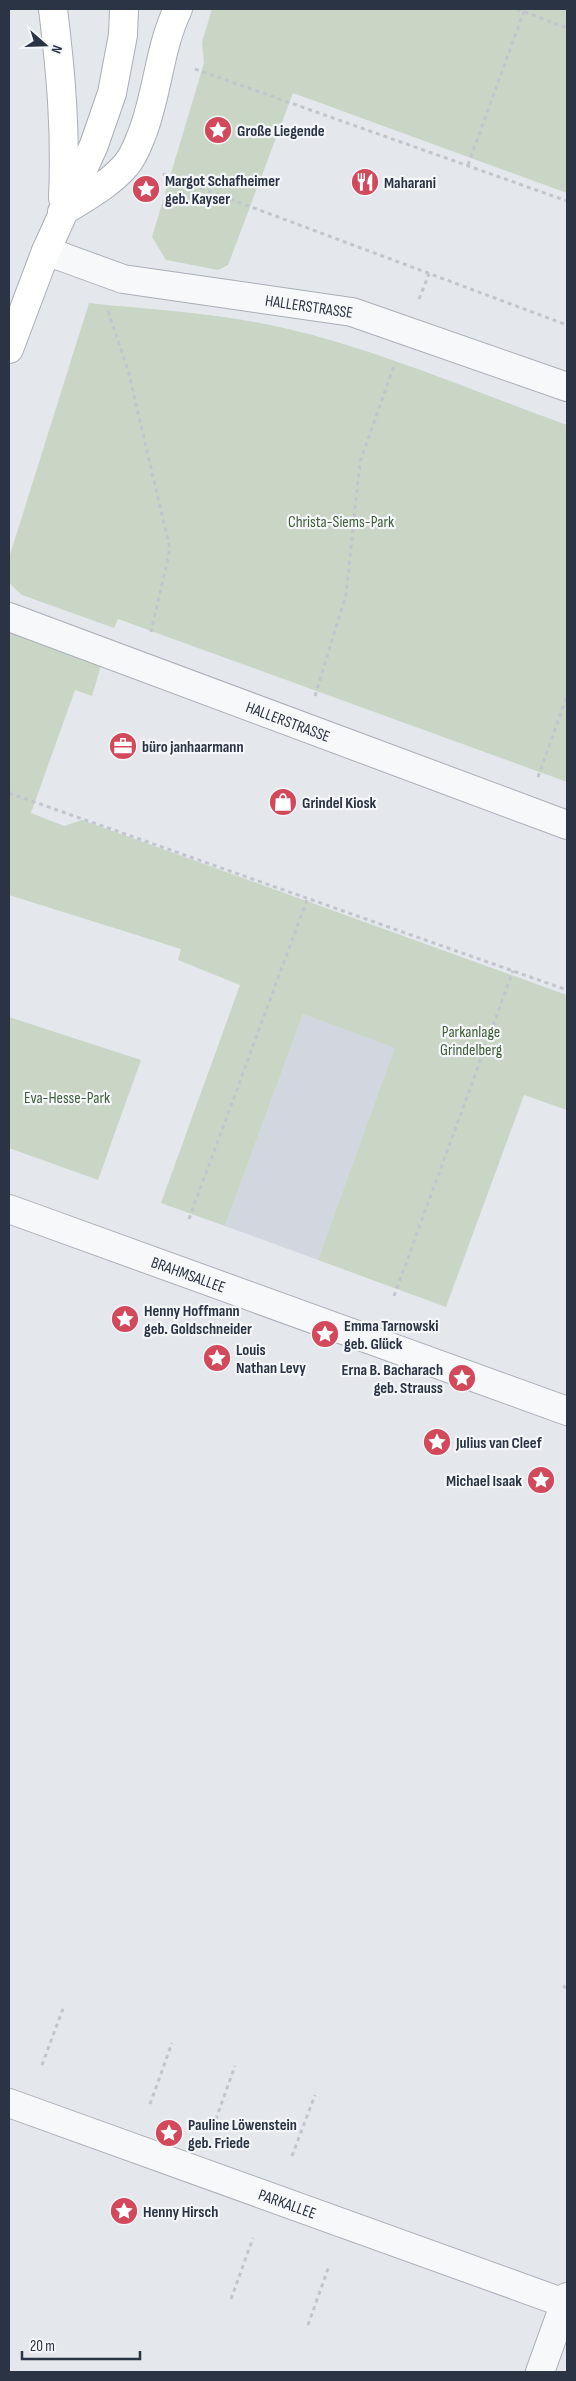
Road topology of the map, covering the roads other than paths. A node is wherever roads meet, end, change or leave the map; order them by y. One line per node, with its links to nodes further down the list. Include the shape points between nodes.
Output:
1 (53, 9): 4 (main road, via 64,113)
2 (124, 9): 4 (main road, via 123,35 112,93 94,145)
3 (178, 9): 4 (main road, via 162,58 150,115 137,148 111,180)
4 (62, 212): 5 (main road)
5 (46, 251): 6 (main road); 7 (street, HALLERSTRASSE, via 123,279 352,312)
6 (9, 349)
7 (567, 387)
8 (9, 617): 9 (street, HALLERSTRASSE)
9 (567, 825)
10 (9, 1209): 11 (street, BRAHMSALLEE)
11 (567, 1411)
12 (9, 2103): 13 (street, PARKALLEE)
13 (566, 2301): 14 (street)
14 (540, 2372)

